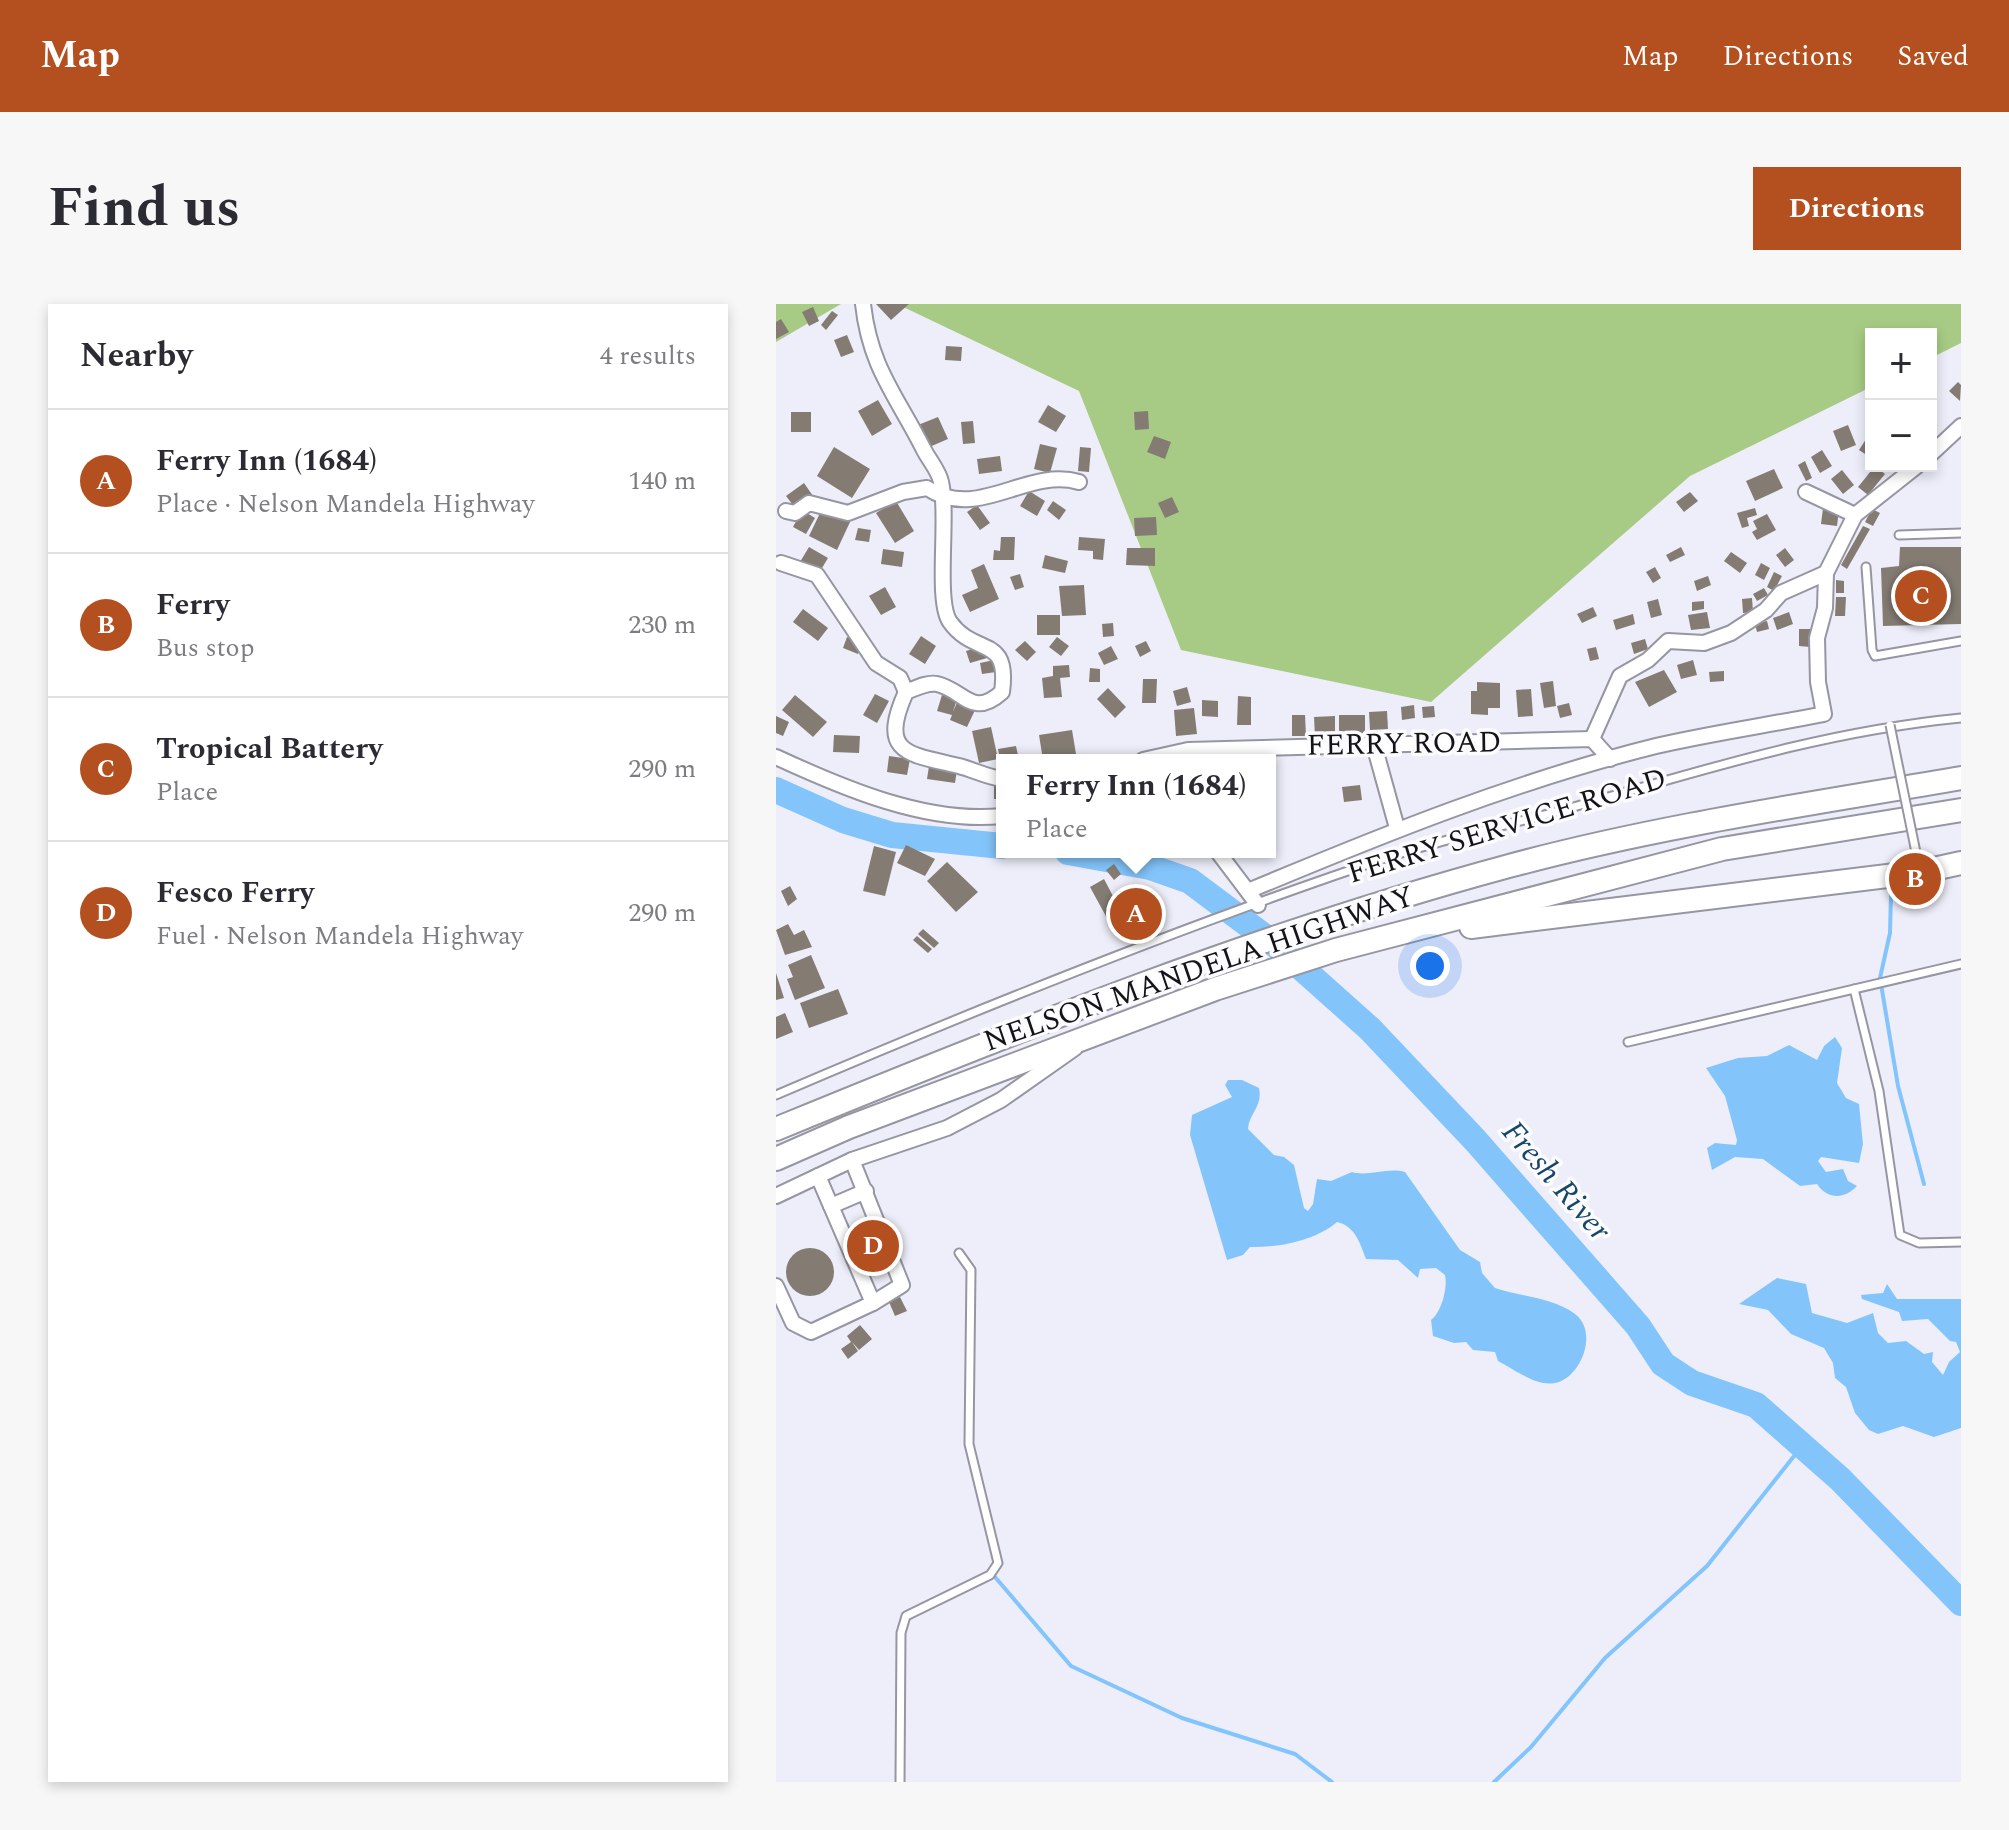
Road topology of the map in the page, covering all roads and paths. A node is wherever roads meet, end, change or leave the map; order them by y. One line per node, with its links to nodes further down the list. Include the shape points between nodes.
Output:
1 (863, 304): 7 (street, via 877,368 941,478)
2 (1961, 426): 3 (street)
3 (1937, 448)
4 (1909, 472): 9 (street)
5 (1079, 482): 7 (street, via 1060,476 982,499)
6 (1806, 492): 9 (street)
7 (944, 500): 8 (street, via 927,488 848,513 809,503 795,513); 16 (street, via 948,621 1001,656 1002,692 986,704 941,685)
8 (786, 511)
9 (1855, 515): 14 (street)
10 (1961, 533): 11 (lane)
11 (1899, 535)
12 (781, 563): 16 (street, via 817,575 876,663 900,678)
13 (1866, 567): 15 (lane, via 1875,656)
14 (1826, 573): 19 (street, via 1781,593 1731,633 1704,643 1668,641 1620,676); 23 (street, via 1817,638 1824,714)
15 (1961, 641)
16 (906, 692): 24 (street, via 893,728 898,744 930,762)
17 (1961, 718): 18 (lane, FERRY SERVICE ROAD)
18 (1890, 725): 31 (lane, bridge); 33 (lane, FERRY SERVICE ROAD, via 1686,772 1396,855)
19 (1592, 739): 20 (street, FERRY ROAD); 23 (street)
20 (1374, 745): 21 (street, FERRY ROAD); 28 (street)
21 (1208, 754)
22 (776, 757): 27 (street, via 817,776 930,811)
23 (1610, 759): 28 (street)
24 (996, 778)
25 (1961, 778): 40 (highway, NELSON MANDELA HIGHWAY, via 1649,834 1511,865 1302,926 1004,1035)
26 (1961, 810): 34 (highway, NELSON MANDELA HIGHWAY, via 1722,849)
27 (996, 816)
28 (1397, 828): 32 (street)
29 (1223, 858): 32 (street)
30 (1961, 863): 31 (highway)
31 (1920, 872): 34 (highway)
32 (1248, 891): 33 (street)
33 (1258, 905): 39 (lane, FERRY SERVICE ROAD, via 989,1004)
34 (1373, 940): 37 (highway, NELSON MANDELA HIGHWAY, via 1215,989)
35 (1961, 964): 36 (lane)
36 (1854, 989): 38 (lane); 47 (lane, via 1879,1091 1900,1235 1919,1243)
37 (1093, 1035): 41 (highway, NELSON MANDELA HIGHWAY); 42 (street, via 1001,1100 947,1128)
38 (1628, 1042)
39 (776, 1095)
40 (776, 1129)
41 (776, 1159)
42 (852, 1160): 43 (street); 44 (street)
43 (818, 1176): 45 (street); 46 (street)
44 (866, 1191): 46 (street); 50 (street, via 902,1285)
45 (776, 1196)
46 (831, 1206): 50 (street)
47 (1961, 1242)
48 (959, 1253): 51 (lane, via 971,1270 969,1444 998,1563 990,1575 906,1616 901,1633)
49 (776, 1286): 50 (street, via 793,1323 811,1332)
50 (873, 1303)
51 (900, 1782)

